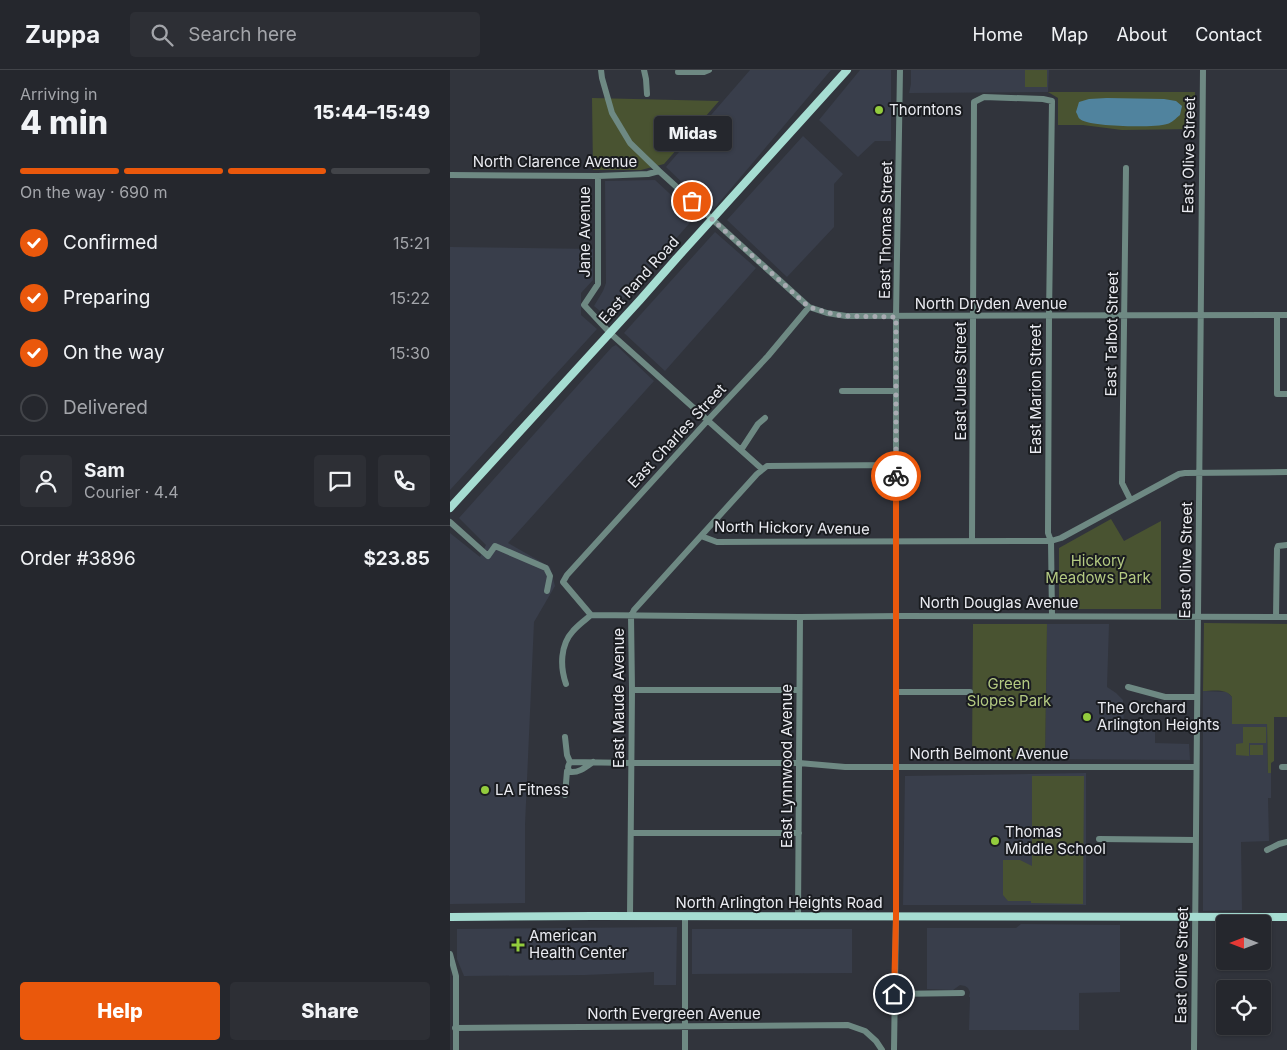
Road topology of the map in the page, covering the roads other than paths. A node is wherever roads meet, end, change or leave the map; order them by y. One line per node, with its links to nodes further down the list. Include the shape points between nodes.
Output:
1 (601, 70): 11 (street, North Dryden Avenue, via 612,113 630,143)
2 (644, 70): 8 (street)
3 (709, 70): 7 (street)
4 (847, 70): 14 (main road, East Rand Road)
5 (900, 70): 22 (street, East Thomas Street)
6 (1203, 70): 21 (street, East Olive Street)
7 (678, 72)
8 (647, 94)
9 (1052, 101): 18 (street, East Jules Street, via 984,97 974,102); 19 (street, East Marion Street)
10 (1126, 168): 20 (street, East Talbot Street)
11 (659, 171): 13 (street, North Clarence Avenue); 14 (street, North Dryden Avenue)
12 (450, 175): 13 (street, North Clarence Avenue)
13 (598, 176): 23 (street, Jane Avenue, via 598,284 584,305)
14 (713, 219): 15 (street, North Dryden Avenue); 23 (main road, East Rand Road)
15 (809, 307): 22 (street, North Dryden Avenue, via 836,315); 28 (street, East Charles Street)
16 (1277, 315): 17 (street, North Dryden Avenue); 21 (street, North Dryden Avenue); 26 (street, via 1277,394)
17 (1287, 315)
18 (974, 316): 19 (street, North Dryden Avenue); 22 (street, North Dryden Avenue); 39 (street, East Jules Street)
19 (1049, 316): 20 (street, North Dryden Avenue); 40 (street, East Marion Street, via 1048,533)
20 (1124, 316): 21 (street, North Dryden Avenue); 34 (street, East Talbot Street, via 1122,483)
21 (1200, 316): 32 (street, East Olive Street)
22 (896, 317): 25 (street, East Thomas Street)
23 (610, 333): 28 (street); 35 (main road, East Rand Road)
24 (842, 391): 25 (street)
25 (896, 391): 30 (street, East Thomas Street)
26 (1287, 394)
27 (765, 418): 29 (street)
28 (708, 420): 29 (street); 43 (street, East Charles Street, via 567,575 563,582)
29 (741, 450): 31 (street)
30 (896, 465): 31 (street, via 767,466); 38 (street, East Thomas Street)
31 (762, 469): 37 (street, East Maude Avenue)
32 (1199, 472): 33 (street, North Hickory Avenue); 34 (street, North Hickory Avenue, via 1178,474); 47 (street, East Olive Street)
33 (1287, 472)
34 (1130, 500): 40 (street, North Hickory Avenue)
35 (450, 508)
36 (450, 522): 42 (street, via 488,556 495,546 546,568 550,576)
37 (700, 536): 38 (street, North Hickory Avenue, via 717,542); 44 (street, East Maude Avenue)
38 (896, 541): 39 (street, North Hickory Avenue); 45 (street, East Thomas Street)
39 (972, 541): 40 (street, North Hickory Avenue)
40 (1051, 541): 46 (street, East Marion Street)
41 (1287, 544): 49 (street, via 1277,549)
42 (547, 592)
43 (591, 615): 44 (street, North Douglas Avenue); 51 (street, via 566,639 562,661)
44 (631, 616): 48 (street, North Douglas Avenue); 53 (street, East Maude Avenue)
45 (896, 616): 46 (street, North Douglas Avenue); 48 (street, North Douglas Avenue); 55 (street, East Thomas Street)
46 (1052, 616): 47 (street, North Douglas Avenue)
47 (1198, 616): 49 (street, North Douglas Avenue); 57 (street, East Olive Street)
48 (800, 617): 54 (street, East Lynnwood Avenue)
49 (1276, 617): 50 (street, North Douglas Avenue)
50 (1287, 617)
51 (566, 684)
52 (1128, 687): 57 (street, via 1165,697)
53 (632, 690): 54 (street); 61 (street, East Maude Avenue)
54 (799, 690): 62 (street, East Lynnwood Avenue)
55 (896, 692): 56 (street); 63 (street, East Thomas Street)
56 (970, 692)
57 (1197, 697): 64 (street, East Olive Street)
58 (565, 737): 59 (street)
59 (570, 762): 60 (street, North Belmont Avenue); 65 (street)
60 (593, 762): 61 (street, North Belmont Avenue); 65 (street, via 580,771)
61 (631, 763): 62 (street, North Belmont Avenue); 67 (street, East Maude Avenue)
62 (799, 763): 63 (street, North Belmont Avenue, via 835,767); 68 (street, East Lynnwood Avenue)
63 (896, 767): 64 (street, North Belmont Avenue); 78 (street, East Thomas Street)
64 (1196, 767): 70 (street, East Olive Street)
65 (569, 770): 66 (street)
66 (565, 795)
67 (632, 833): 68 (street); 73 (street, East Maude Avenue)
68 (799, 833): 75 (street, East Lynnwood Avenue)
69 (1099, 839): 70 (street)
70 (1196, 840): 76 (street, East Olive Street)
71 (1287, 842): 72 (street)
72 (1267, 850)
73 (630, 916): 74 (main road, North Arlington Heights Road); 77 (main road, North Arlington Heights Road)
74 (685, 916): 75 (main road, North Arlington Heights Road); 83 (street)
75 (798, 916): 78 (main road, North Arlington Heights Road)
76 (1195, 916): 78 (main road, North Arlington Heights Road); 79 (main road, North Arlington Heights Road); 89 (street, East Olive Street)
77 (450, 917)
78 (896, 917): 82 (street, East Thomas Street)
79 (1287, 917)
80 (450, 954): 84 (street, via 456,976)
81 (962, 993): 82 (street)
82 (894, 994): 88 (street, East Thomas Street)
83 (685, 1027): 84 (street, North Evergreen Avenue); 86 (street); 87 (street, North Evergreen Avenue, via 848,1026 865,1031)
84 (455, 1028): 85 (street)
85 (456, 1050)
86 (685, 1050)
87 (882, 1050)
88 (894, 1050)
89 (1194, 1050)

